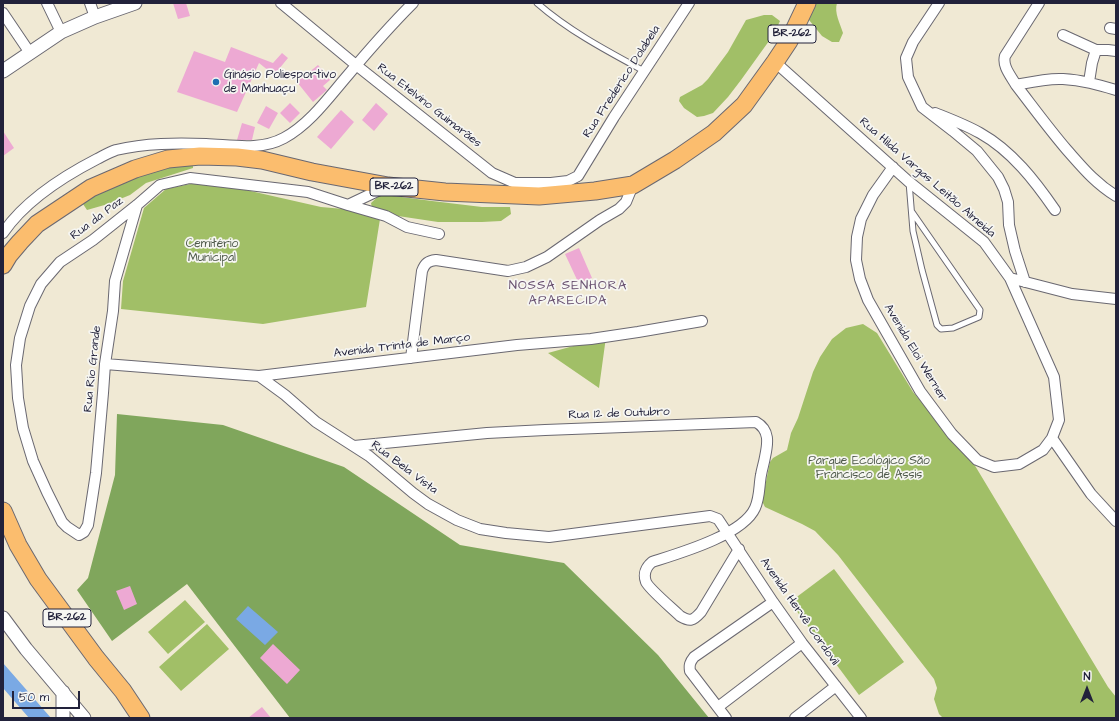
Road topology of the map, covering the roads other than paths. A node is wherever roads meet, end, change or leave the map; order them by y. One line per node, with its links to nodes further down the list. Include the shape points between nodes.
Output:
1 (47, 3): 13 (street)
2 (90, 3): 12 (street)
3 (135, 3): 12 (street)
4 (281, 3): 19 (street, Rua Etelvino Guimarães)
5 (413, 3): 19 (street)
6 (537, 3): 21 (lane, via 585,38)
7 (688, 3): 21 (street, Rua Frederico Dolabela)
8 (807, 3): 18 (highway, BR-262)
9 (939, 3): 25 (street, via 913,42 906,58 908,77)
10 (1039, 3): 23 (street, via 1005,56 1005,66)
11 (3, 13): 17 (street)
12 (95, 17): 13 (street)
13 (61, 32): 17 (street)
14 (1063, 35): 15 (street)
15 (1096, 50): 16 (street); 22 (street)
16 (1116, 51)
17 (30, 53): 20 (street)
18 (775, 62): 27 (street, Rua Hilda Vargas Leitão Almeida); 31 (highway, BR-262, via 744,105 714,133)
19 (356, 65): 26 (street, via 319,108 283,139 262,146); 28 (street, Rua Etelvino Guimarães, via 492,172 514,183 551,183 568,181)
20 (3, 71)
21 (644, 72): 28 (street, Rua Frederico Dolabela)
22 (1089, 82): 23 (street, via 1063,79); 24 (street)
23 (1016, 85): 33 (street, via 1086,171 1098,184)
24 (1116, 90)
25 (922, 107): 36 (street, via 981,133 999,146 1024,168); 42 (street, via 977,151 998,177 1008,202 1013,244)
26 (204, 150): 30 (highway, BR-262, via 262,160); 38 (street, via 169,144 114,150 58,182 31,203); 40 (highway, BR-262, via 135,169 91,188 37,224 16,246)
27 (893, 167): 29 (street, Rua Hilda Vargas Leitão Almeida); 48 (street, Avenida Eloi Werner, via 873,195 861,219 856,260 868,300 908,371 952,434 977,460 994,467 1019,464 1043,450)
28 (578, 176)
29 (908, 181): 37 (lane); 41 (street, Rua Hilda Vargas Leitão Almeida, via 984,242)
30 (310, 182): 32 (highway, BR-262); 34 (street, Rua da Paz, via 190,178 160,185); 35 (street, Rua da Paz)
31 (633, 185): 32 (highway, BR-262, via 539,196 445,192); 45 (street, via 626,202 619,209 547,257 526,267 508,271 436,260 425,264)
32 (388, 186): 35 (street)
33 (1116, 196)
34 (137, 205): 46 (street, Rua Rio Grande, via 115,281); 54 (street, Rua da Paz, via 60,262 41,284 30,306 20,338 16,365 22,428 33,461 62,522)
35 (348, 205): 39 (street, Rua da Paz, via 386,216 407,227)
36 (1055, 210)
37 (912, 212): 37 (lane, via 922,270 937,325 941,329 952,328 979,317 980,310)
38 (3, 233)
39 (438, 234)
40 (3, 265)
41 (1010, 278): 42 (street); 48 (street, Avenida Eloi Werner, via 1054,377 1059,420)
42 (1025, 282): 43 (street, via 1072,294)
43 (1116, 299)
44 (702, 321): 45 (street, Avenida Trinta de Março, via 591,339)
45 (411, 358): 47 (street, Avenida Trinta de Março)
46 (105, 364): 47 (street, Avenida Trinta de Março); 54 (street, Rua Rio Grande, via 96,473 88,525)
47 (259, 376): 49 (street, Rua Bela Vista, via 316,422)
48 (1052, 438): 52 (street, via 1091,494)
49 (354, 446): 51 (street, Rua Bela Vista, via 428,504 480,529 549,537 710,516); 53 (street, Rua 12 de Outubro, via 487,433 756,422 766,431 767,448 759,494 752,513)
50 (3, 511): 64 (highway, BR-262, via 18,545 38,579)
51 (718, 519): 53 (street, Avenida Hervê Cordovil)
52 (1116, 521)
53 (729, 533): 55 (street, Avenida Hervê Cordovil); 55 (street, Rua 12 de Outubro, via 698,547 652,562 645,573 646,583 680,616 692,620 701,612)
54 (79, 535)
55 (739, 549): 56 (street, Avenida Hervê Cordovil)
56 (773, 602): 58 (street, Avenida Hervê Cordovil); 61 (street, via 690,661 690,671)
57 (3, 618): 60 (street)
58 (802, 643): 59 (street, Avenida Hervê Cordovil); 61 (street)
59 (836, 686): 66 (street); 67 (street, Avenida Hervê Cordovil)
60 (63, 692): 62 (street); 63 (street)
61 (718, 707): 65 (street)
62 (63, 718)
63 (84, 718)
64 (141, 718)
65 (726, 718)
66 (795, 718)
67 (861, 718)

